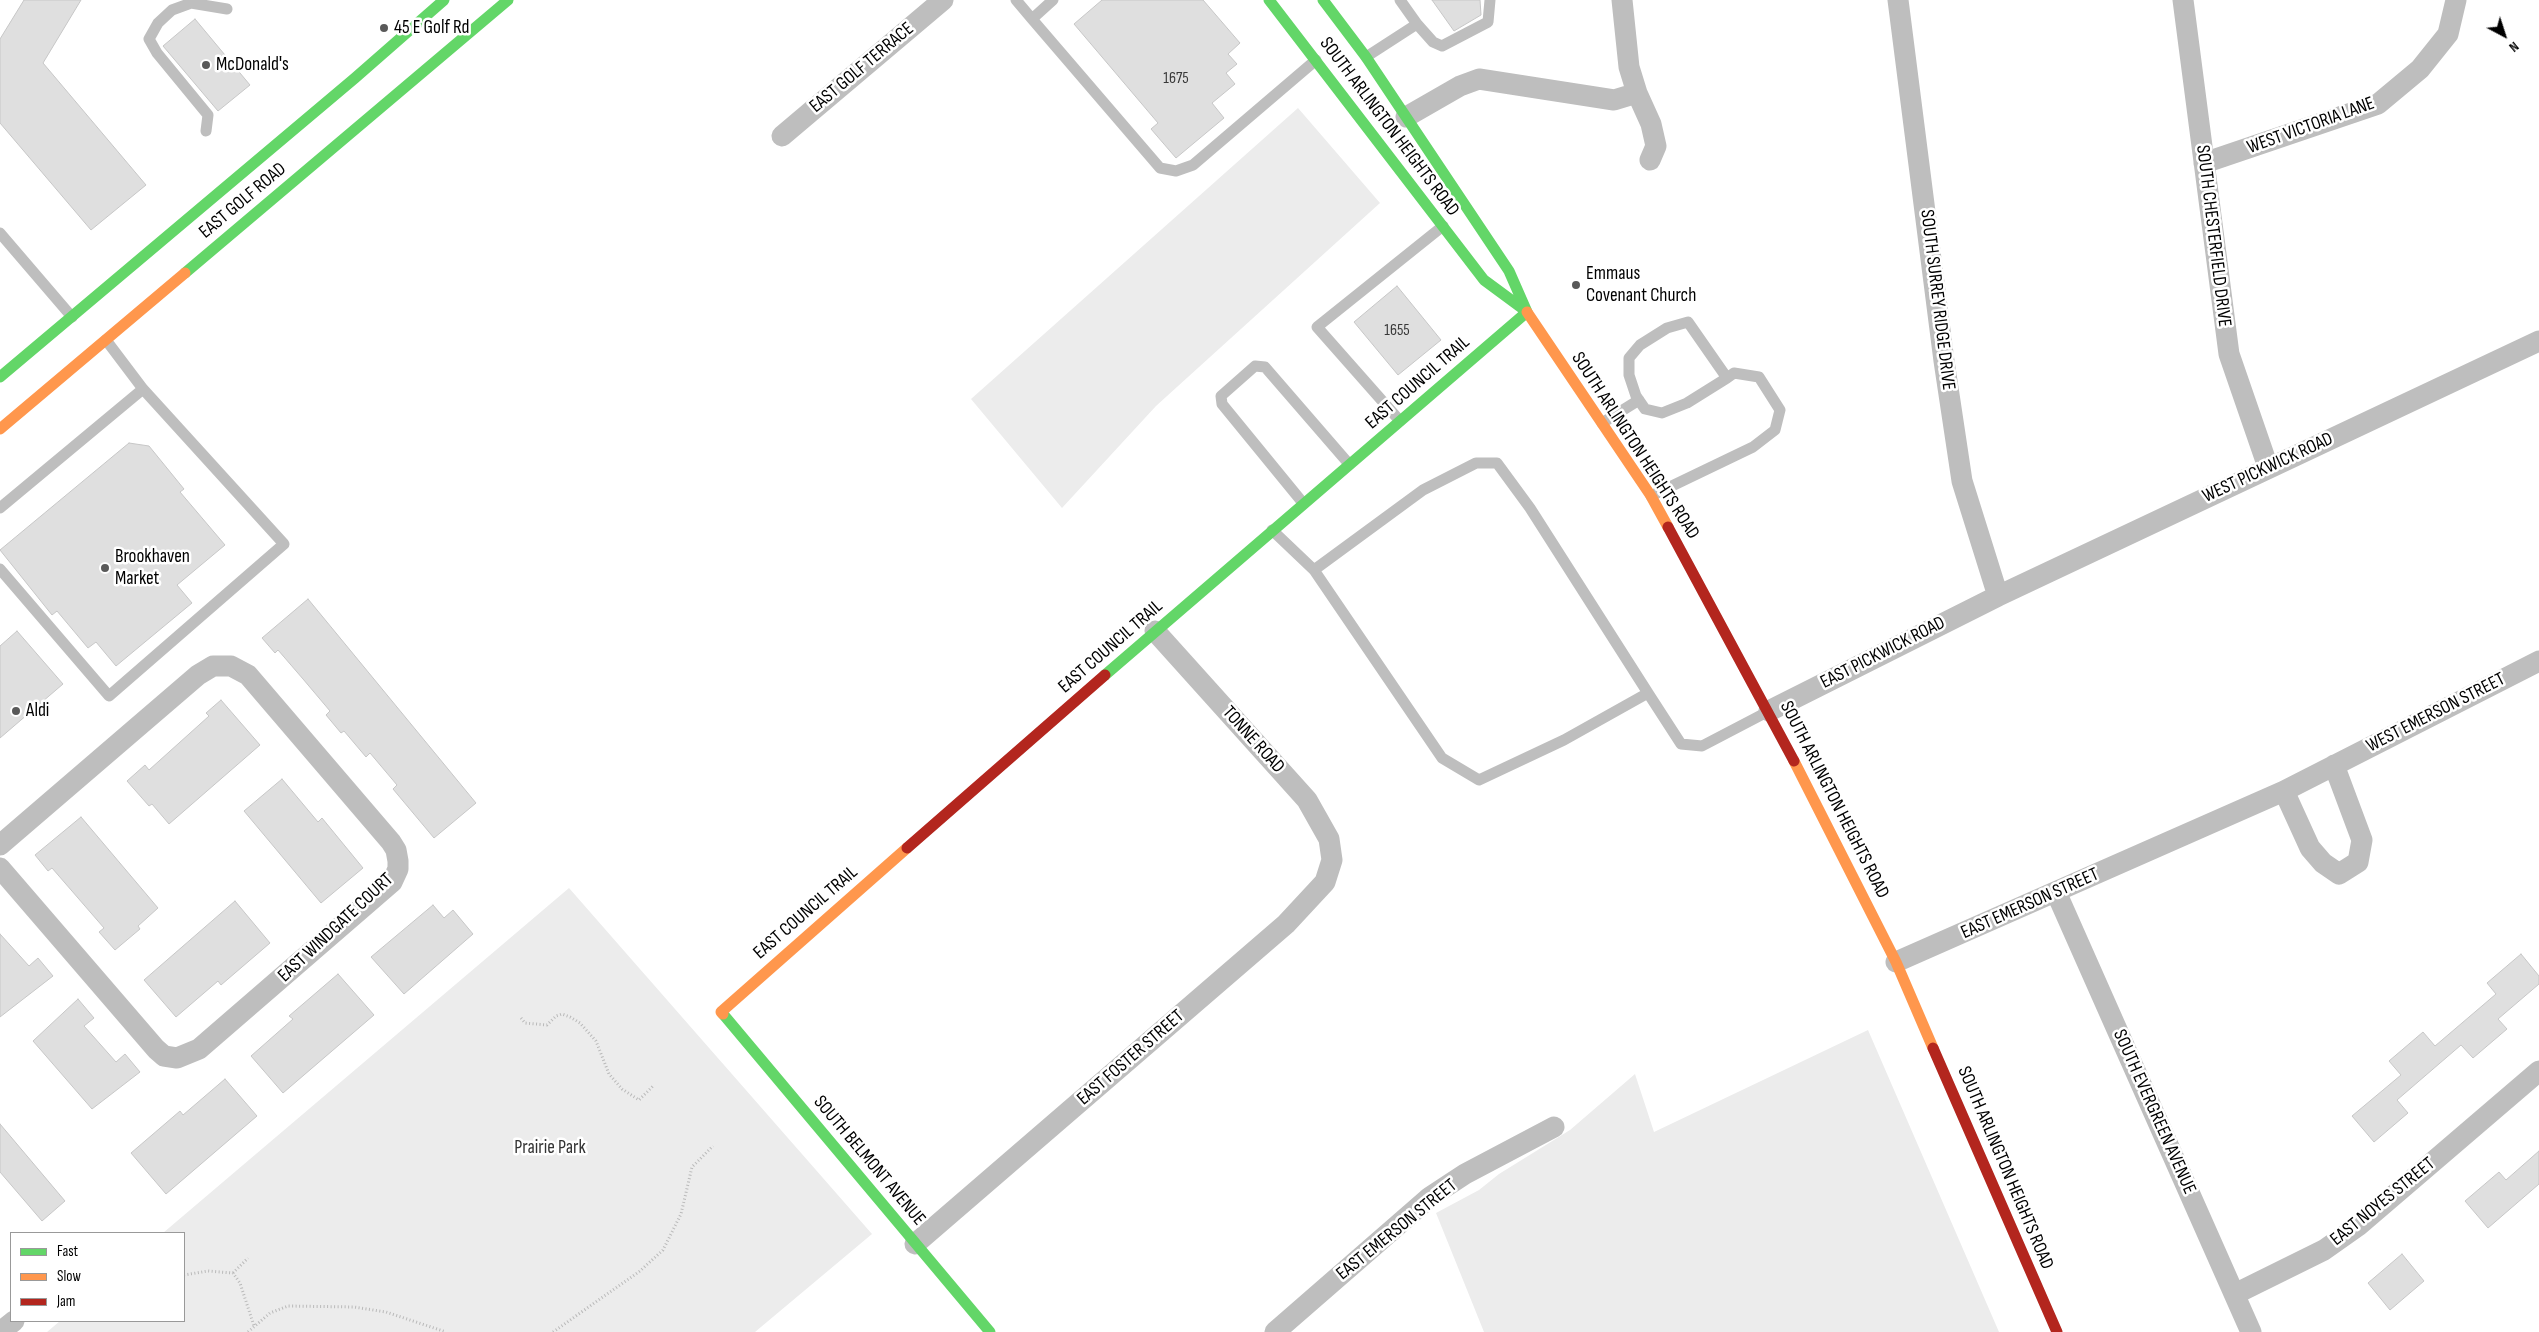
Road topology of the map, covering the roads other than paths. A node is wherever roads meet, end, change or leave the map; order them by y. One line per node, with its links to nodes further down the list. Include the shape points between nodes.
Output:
1 (444, 0): 28 (main road, EAST GOLF ROAD)
2 (508, 0): 29 (main road, EAST GOLF ROAD)
3 (943, 0): 22 (street, EAST GOLF TERRACE)
4 (1016, 0): 15 (lane)
5 (1053, 0): 15 (lane)
6 (1269, 0): 18 (main road, SOUTH ARLINGTON HEIGHTS ROAD)
7 (1323, 0): 17 (main road, SOUTH ARLINGTON HEIGHTS ROAD)
8 (1400, 0): 16 (lane)
9 (1490, 0): 16 (lane, via 1488,22 1442,46 1433,42)
10 (1622, 0): 19 (street, via 1630,67)
11 (1898, 0): 46 (street, SOUTH SURREY RIDGE DRIVE, via 1962,481)
12 (2183, 0): 24 (street, SOUTH CHESTERFIELD DRIVE)
13 (2456, 0): 24 (street, WEST VICTORIA LANE, via 2448,34 2420,69 2378,104)
14 (228, 9): 21 (lane, via 192,3 172,10 158,23 149,39 208,115)
15 (1032, 19): 18 (lane, via 1160,168 1176,171 1193,166)
16 (1417, 24): 17 (lane)
17 (1366, 57): 20 (main road, SOUTH ARLINGTON HEIGHTS ROAD)
18 (1316, 60): 25 (main road, SOUTH ARLINGTON HEIGHTS ROAD)
19 (1637, 94): 20 (street, via 1614,100 1479,79 1460,86); 23 (street, via 1651,124 1656,146)
20 (1406, 118): 27 (main road, SOUTH ARLINGTON HEIGHTS ROAD, via 1509,271)
21 (206, 132)
22 (782, 136)
23 (1650, 160)
24 (2204, 163): 39 (street, SOUTH CHESTERFIELD DRIVE, via 2229,354)
25 (1443, 226): 27 (main road, SOUTH ARLINGTON HEIGHTS ROAD, via 1484,280); 35 (lane, via 1317,327)
26 (0, 233): 28 (lane)
27 (1527, 312): 35 (main road, EAST COUNCIL TRAIL); 36 (main road, SOUTH ARLINGTON HEIGHTS ROAD)
28 (72, 316): 31 (main road, EAST GOLF ROAD)
29 (106, 340): 33 (lane); 37 (main road, EAST GOLF ROAD)
30 (2539, 341): 39 (street, WEST PICKWICK ROAD)
31 (0, 377)
32 (1727, 378): 34 (lane, via 1687,403 1662,413 1645,409); 34 (lane, via 1688,322 1666,328 1640,345 1629,358 1629,375); 40 (lane, via 1734,373 1759,377 1780,410 1775,430 1753,447)
33 (143, 389): 42 (lane); 44 (lane, via 284,544 108,696)
34 (1639, 400): 36 (lane)
35 (1400, 421): 38 (main road, EAST COUNCIL TRAIL)
36 (1602, 424): 40 (main road, SOUTH ARLINGTON HEIGHTS ROAD)
37 (0, 429)
38 (1349, 464): 41 (main road, EAST COUNCIL TRAIL); 41 (lane, via 1265,367 1255,366 1221,396 1222,404)
39 (2268, 467): 46 (street, WEST PICKWICK ROAD)
40 (1651, 496): 50 (main road, SOUTH ARLINGTON HEIGHTS ROAD)
41 (1303, 504): 43 (main road, EAST COUNCIL TRAIL)
42 (0, 508)
43 (1272, 530): 45 (lane); 47 (main road, EAST COUNCIL TRAIL)
44 (0, 569)
45 (1314, 570): 49 (lane, via 1442,758 1479,780 1564,740); 49 (lane, via 1423,490 1476,463 1497,463 1530,508)
46 (1998, 596): 50 (street, EAST PICKWICK ROAD)
47 (1155, 631): 55 (street, TONNE ROAD, via 1307,800 1328,839); 59 (main road, EAST COUNCIL TRAIL)
48 (2539, 662): 51 (street, WEST EMERSON STREET)
49 (1648, 693): 50 (lane, via 1681,744 1702,746)
50 (1769, 711): 58 (main road, SOUTH ARLINGTON HEIGHTS ROAD)
51 (2334, 765): 52 (street, WEST EMERSON STREET); 52 (street, via 2362,840 2358,862 2339,874 2310,848)
52 (2284, 791): 54 (street, WEST EMERSON STREET)
53 (0, 845): 56 (street, EAST WINDGATE COURT, via 198,675 214,666 231,666 248,675 391,842 398,869 392,882 200,1049 177,1058 164,1056 156,1048)
54 (2165, 845): 57 (street, EAST EMERSON STREET)
55 (1332, 860): 62 (street, EAST FOSTER STREET, via 1325,882 1286,924)
56 (0, 868)
57 (2056, 892): 58 (street, EAST EMERSON STREET); 63 (street, SOUTH EVERGREEN AVENUE)
58 (1896, 962): 68 (main road, SOUTH ARLINGTON HEIGHTS ROAD)
59 (721, 1012): 62 (main road, SOUTH BELMONT AVENUE)
60 (2539, 1071): 63 (street, EAST NOYES STREET, via 2358,1226 2324,1250)
61 (1554, 1127): 67 (street, EAST EMERSON STREET, via 1465,1174 1430,1197)
62 (915, 1244): 66 (main road, SOUTH BELMONT AVENUE)
63 (2235, 1294): 69 (street, SOUTH EVERGREEN AVENUE)
64 (13, 1322): 65 (street)
65 (0, 1332)
66 (990, 1332)
67 (1275, 1332)
68 (2057, 1332)
69 (2251, 1332)

